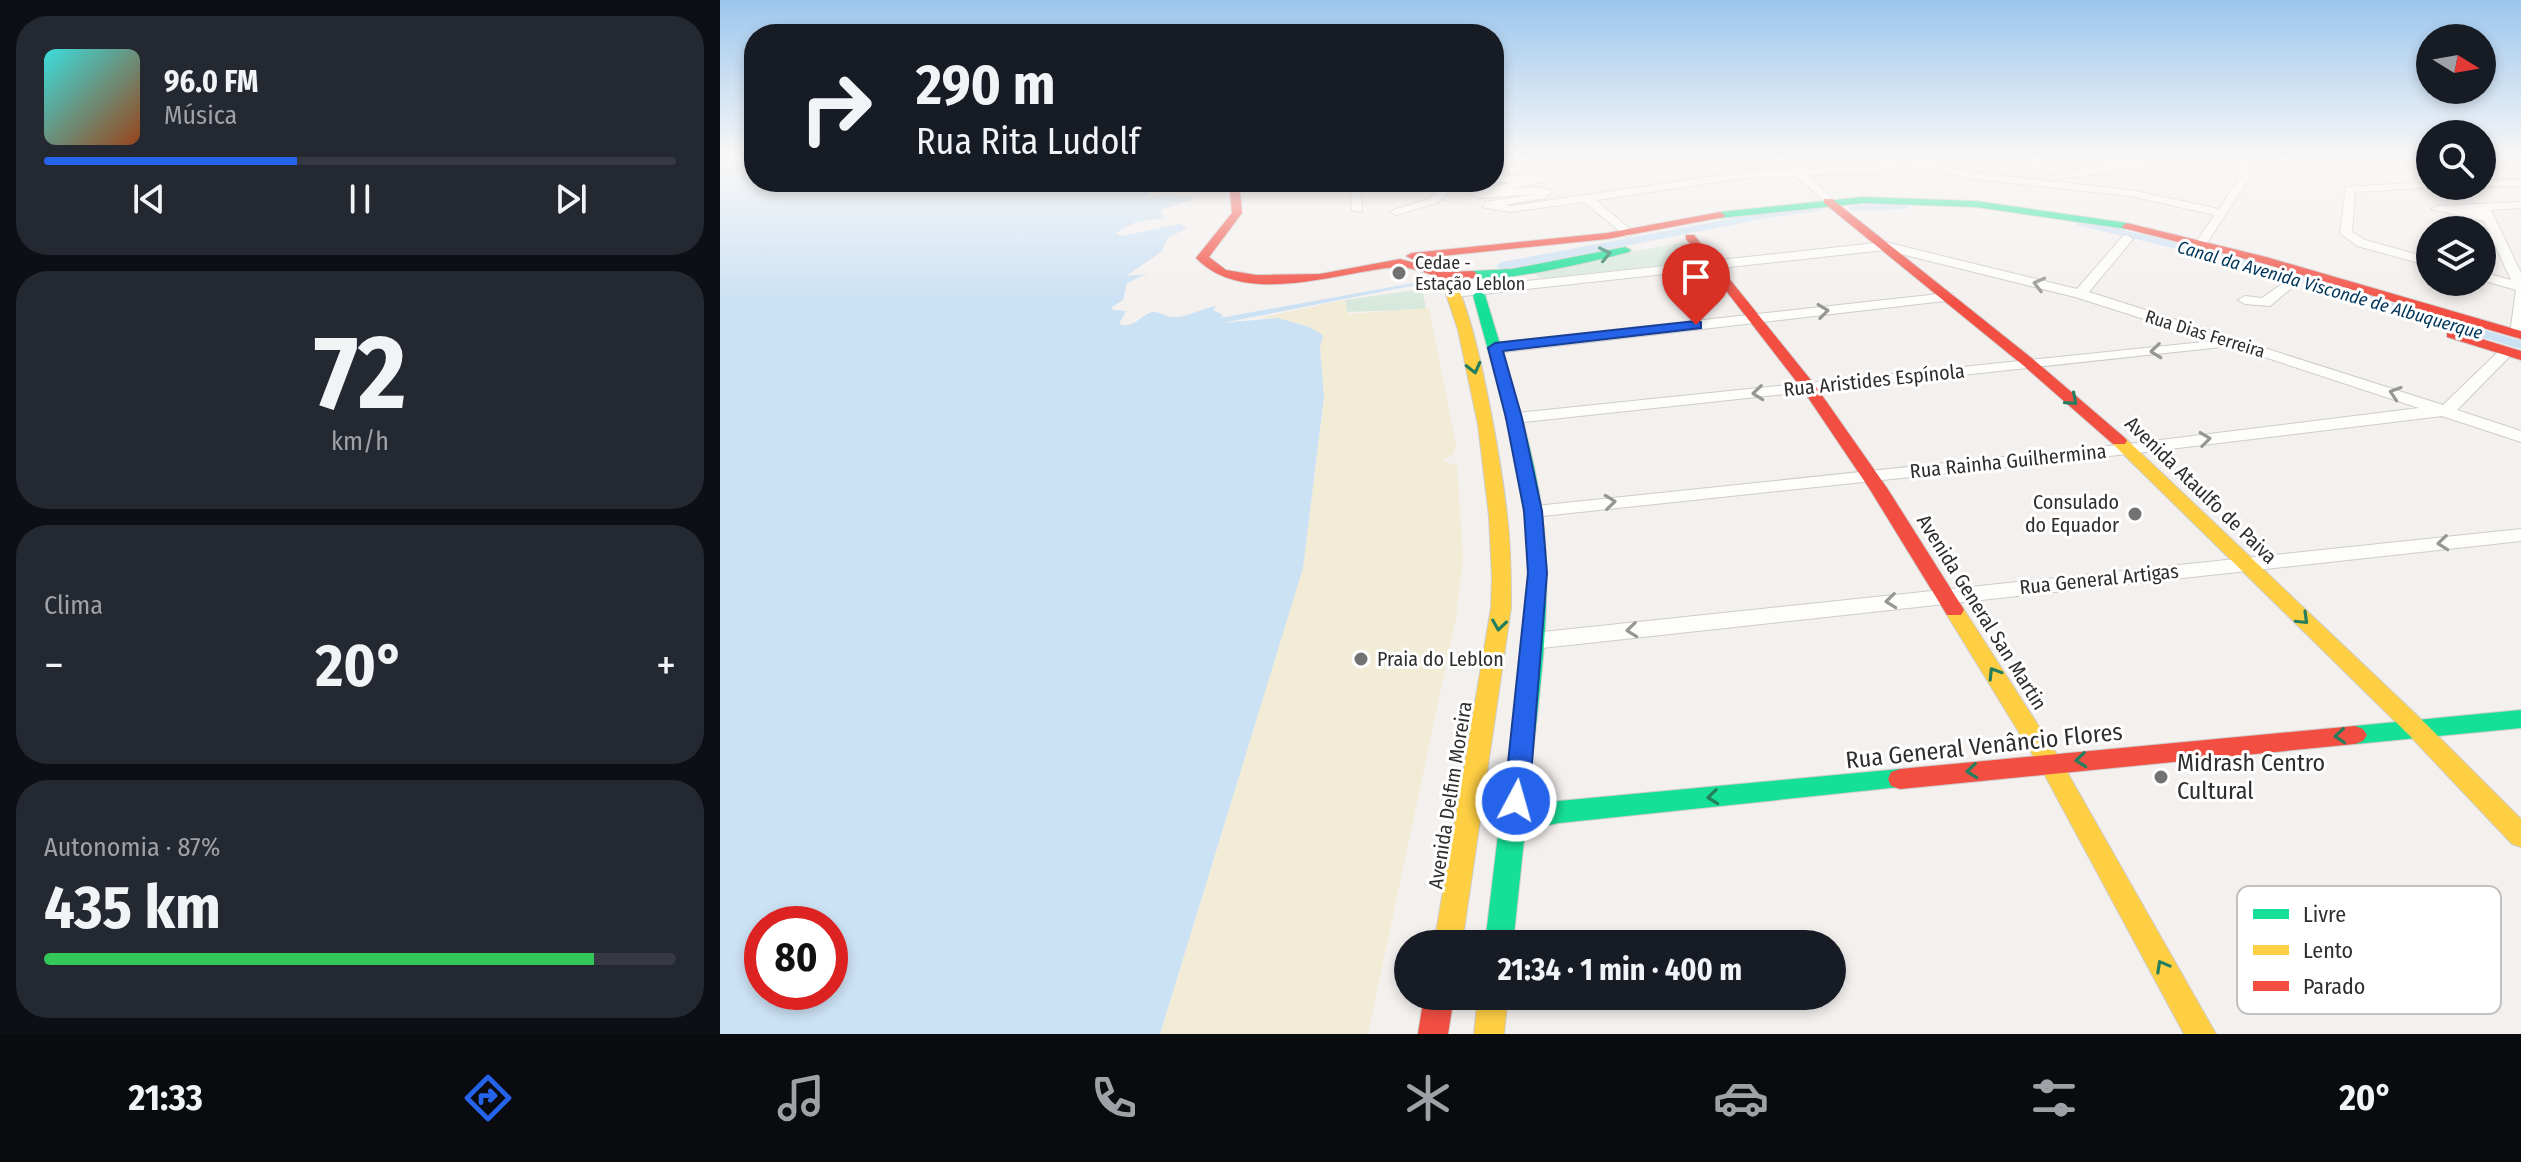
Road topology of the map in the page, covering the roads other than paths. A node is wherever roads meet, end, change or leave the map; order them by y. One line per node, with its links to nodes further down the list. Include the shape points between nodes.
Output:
1 (1236, 207): 17 (main road)
2 (1410, 207): 14 (street)
3 (1489, 207): 4 (street)
4 (1510, 207)
5 (1597, 207): 18 (street)
6 (1810, 207): 18 (main road, via 1747,210)
7 (1815, 207): 21 (main road)
8 (1816, 207): 16 (main road, Avenida Ataulfo de Paiva)
9 (1994, 207): 19 (main road)
10 (2196, 207): 15 (street)
11 (2227, 207): 15 (street)
12 (2348, 207): 26 (street, via 2346,233 2361,243)
13 (2510, 207): 36 (street, via 2486,212)
14 (1396, 211)
15 (2223, 213): 22 (street)
16 (1850, 219): 19 (main road, via 1924,212); 23 (main road, Avenida Ataulfo de Paiva)
17 (1223, 231): 24 (main road, via 1221,239); 27 (main road, via 1204,252)
18 (1627, 233): 20 (main road)
19 (2132, 233): 22 (main road); 34 (main road); 37 (street)
20 (1607, 236): 25 (main road); 30 (main road, via 1497,257 1482,265)
21 (1690, 237): 28 (main road, Avenida General San Martin); 29 (main road, one-way to 21)
22 (2201, 243): 41 (main road)
23 (1885, 246): 28 (street); 37 (street, Rua Dias Ferreira, one-way to 23); 38 (main road, Avenida Ataulfo de Paiva)
24 (1230, 254): 25 (main road, via 1264,272 1302,277); 27 (main road)
25 (1412, 256): 31 (main road, via 1444,258)
26 (2416, 258)
27 (1204, 263): 35 (main road, via 1227,274 1261,279 1317,279 1406,263 1423,265)
28 (1712, 265): 33 (street); 40 (main road, Avenida General San Martin)
29 (1529, 269): 30 (main road); 33 (main road, via 1528,277)
30 (1500, 274): 31 (main road)
31 (1472, 277): 33 (street); 35 (main road); 43 (main road)
32 (2496, 280): 36 (street)
33 (1550, 282)
34 (2289, 283): 39 (street, via 2265,303); 44 (main road)
35 (1450, 284): 62 (main road, Avenida Delfim Moreira, one-way to 62, via 1483,404 1502,512 1504,562)
36 (2521, 288): 41 (street)
37 (2080, 294): 42 (street, Rua Dias Ferreira)
38 (1948, 297): 40 (street, one-way to 38); 45 (main road, Avenida Ataulfo de Paiva)
39 (2245, 300)
40 (1755, 319): 43 (street); 46 (main road, Avenida General San Martin)
41 (2519, 334): 44 (main road)
42 (2233, 343): 45 (street, Rua Aristides Espínola, one-way to 45); 47 (street, Rua Dias Ferreira, one-way to 42)
43 (1495, 348): 48 (main road)
44 (2514, 354): 47 (street)
45 (2029, 363): 46 (street, Rua Aristides Espínola); 50 (main road, Avenida Ataulfo de Paiva, one-way to 50)
46 (1809, 387): 48 (street, Rua Aristides Espínola, one-way to 48); 51 (main road, Avenida General San Martin)
47 (2447, 410): 49 (street, Rua Dias Ferreira); 50 (street, Rua Rainha Guilhermina, one-way to 47)
48 (1514, 418): 52 (main road)
49 (2521, 437)
50 (2128, 449): 51 (street, Rua Rainha Guilhermina); 54 (main road, Avenida Ataulfo de Paiva)
51 (1870, 475): 52 (street, Rua Rainha Guilhermina, one-way to 51); 55 (main road, Avenida General San Martin)
52 (1533, 511): 56 (main road)
53 (2521, 535): 54 (street, Rua General Artigas, one-way to 54)
54 (2247, 565): 55 (street, Rua General Artigas); 58 (main road, Avenida Ataulfo de Paiva, one-way to 58)
55 (1946, 595): 56 (street, Rua General Artigas, one-way to 56); 59 (main road, Avenida General San Martin, one-way to 55)
56 (1533, 641): 60 (main road)
57 (2521, 719): 58 (main road, Rua General Venâncio Flores)
58 (2417, 729): 59 (main road, Rua General Venâncio Flores, one-way to 59); 61 (main road, Avenida Ataulfo de Paiva)
59 (2050, 763): 60 (main road, Rua General Venâncio Flores, one-way to 60, via 1559,812); 69 (main road, Avenida General San Martin, one-way to 59)
60 (1514, 821): 62 (main road, Rua General Venâncio Flores, via 1487,831); 64 (main road)
61 (2521, 836)
62 (1463, 853): 63 (main road, Avenida Delfim Moreira)
63 (1450, 930)
64 (1501, 930)
65 (1437, 1010): 67 (main road)
66 (1492, 1010): 68 (main road)
67 (1433, 1034)
68 (1489, 1034)
69 (2201, 1034)

